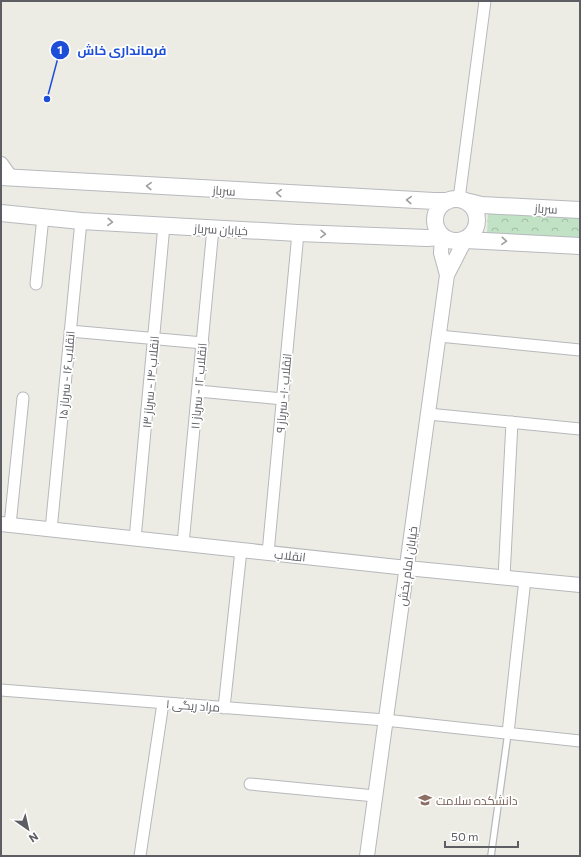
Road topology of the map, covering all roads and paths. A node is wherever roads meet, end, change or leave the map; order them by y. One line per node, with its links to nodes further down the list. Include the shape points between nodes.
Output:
1 (485, 1): 4 (street)
2 (1, 164): 3 (street)
3 (6, 178): 4 (main road, سرباز, one-way to 3, via 434,201)
4 (457, 200): 5 (main road, سرباز, via 482,205); 12 (main road, via 439,207 435,213 435,228); 13 (main road, via 471,205 477,217 474,230)
5 (580, 210)
6 (2, 214): 7 (main road, خیابان سرباز)
7 (43, 217): 8 (main road, خیابان سرباز); 16 (street)
8 (81, 221): 9 (main road, خیابان سرباز, one-way to 9); 17 (street, انقلاب ۱۶ - سرباز ۱۵)
9 (164, 225): 10 (main road, خیابان سرباز); 19 (street, انقلاب ۱۴ - سرباز ۱۳)
10 (214, 228): 11 (main road, خیابان سرباز); 20 (street, انقلاب ۱۲ - سرباز ۱۱)
11 (298, 233): 12 (main road, خیابان سرباز, one-way to 12); 24 (street, انقلاب ۱۰- سرباز ۹)
12 (442, 237): 13 (main road, via 452,242); 15 (street, via 441,252)
13 (465, 240): 14 (main road, one-way to 14); 15 (street)
14 (580, 246)
15 (447, 275): 18 (street, خیابان امام بخش)
16 (36, 284)
17 (70, 331): 19 (street); 29 (street, انقلاب ۱۶ - سرباز ۱۵)
18 (439, 336): 21 (street); 25 (street, خیابان امام بخش)
19 (154, 339): 20 (street); 30 (street, انقلاب ۱۴ - سرباز ۱۳)
20 (203, 343): 22 (street, انقلاب ۱۲ - سرباز ۱۱)
21 (580, 350)
22 (198, 391): 24 (street); 31 (street, انقلاب ۱۲ - سرباز ۱۱)
23 (24, 398): 28 (street)
24 (282, 399): 33 (street, انقلاب ۱۰- سرباز ۹)
25 (428, 414): 26 (street); 34 (street, خیابان امام بخش)
26 (512, 422): 27 (street); 35 (street)
27 (580, 429)
28 (5, 525): 29 (street, انقلاب)
29 (51, 530): 30 (street, انقلاب)
30 (135, 539): 31 (street, انقلاب)
31 (184, 544): 32 (street, انقلاب)
32 (241, 550): 33 (street, انقلاب); 40 (street)
33 (268, 553): 34 (street, انقلاب)
34 (407, 568): 35 (street, انقلاب); 41 (street, خیابان امام بخش)
35 (504, 578): 36 (street, انقلاب)
36 (525, 579): 37 (street, انقلاب); 42 (street)
37 (580, 585)
38 (1, 690): 39 (street, مراد ریگی ۱)
39 (163, 703): 40 (street, مراد ریگی ۱); 46 (street)
40 (224, 708): 41 (street, مراد ریگی ۱)
41 (386, 720): 42 (street, مراد ریگی ۱); 45 (street, خیابان امام بخش)
42 (508, 733): 43 (street, مراد ریگی ۱); 48 (lane)
43 (580, 740)
44 (250, 784): 45 (street)
45 (375, 796): 47 (street, خیابان امام بخش)
46 (140, 856)
47 (367, 856)
48 (491, 856)

